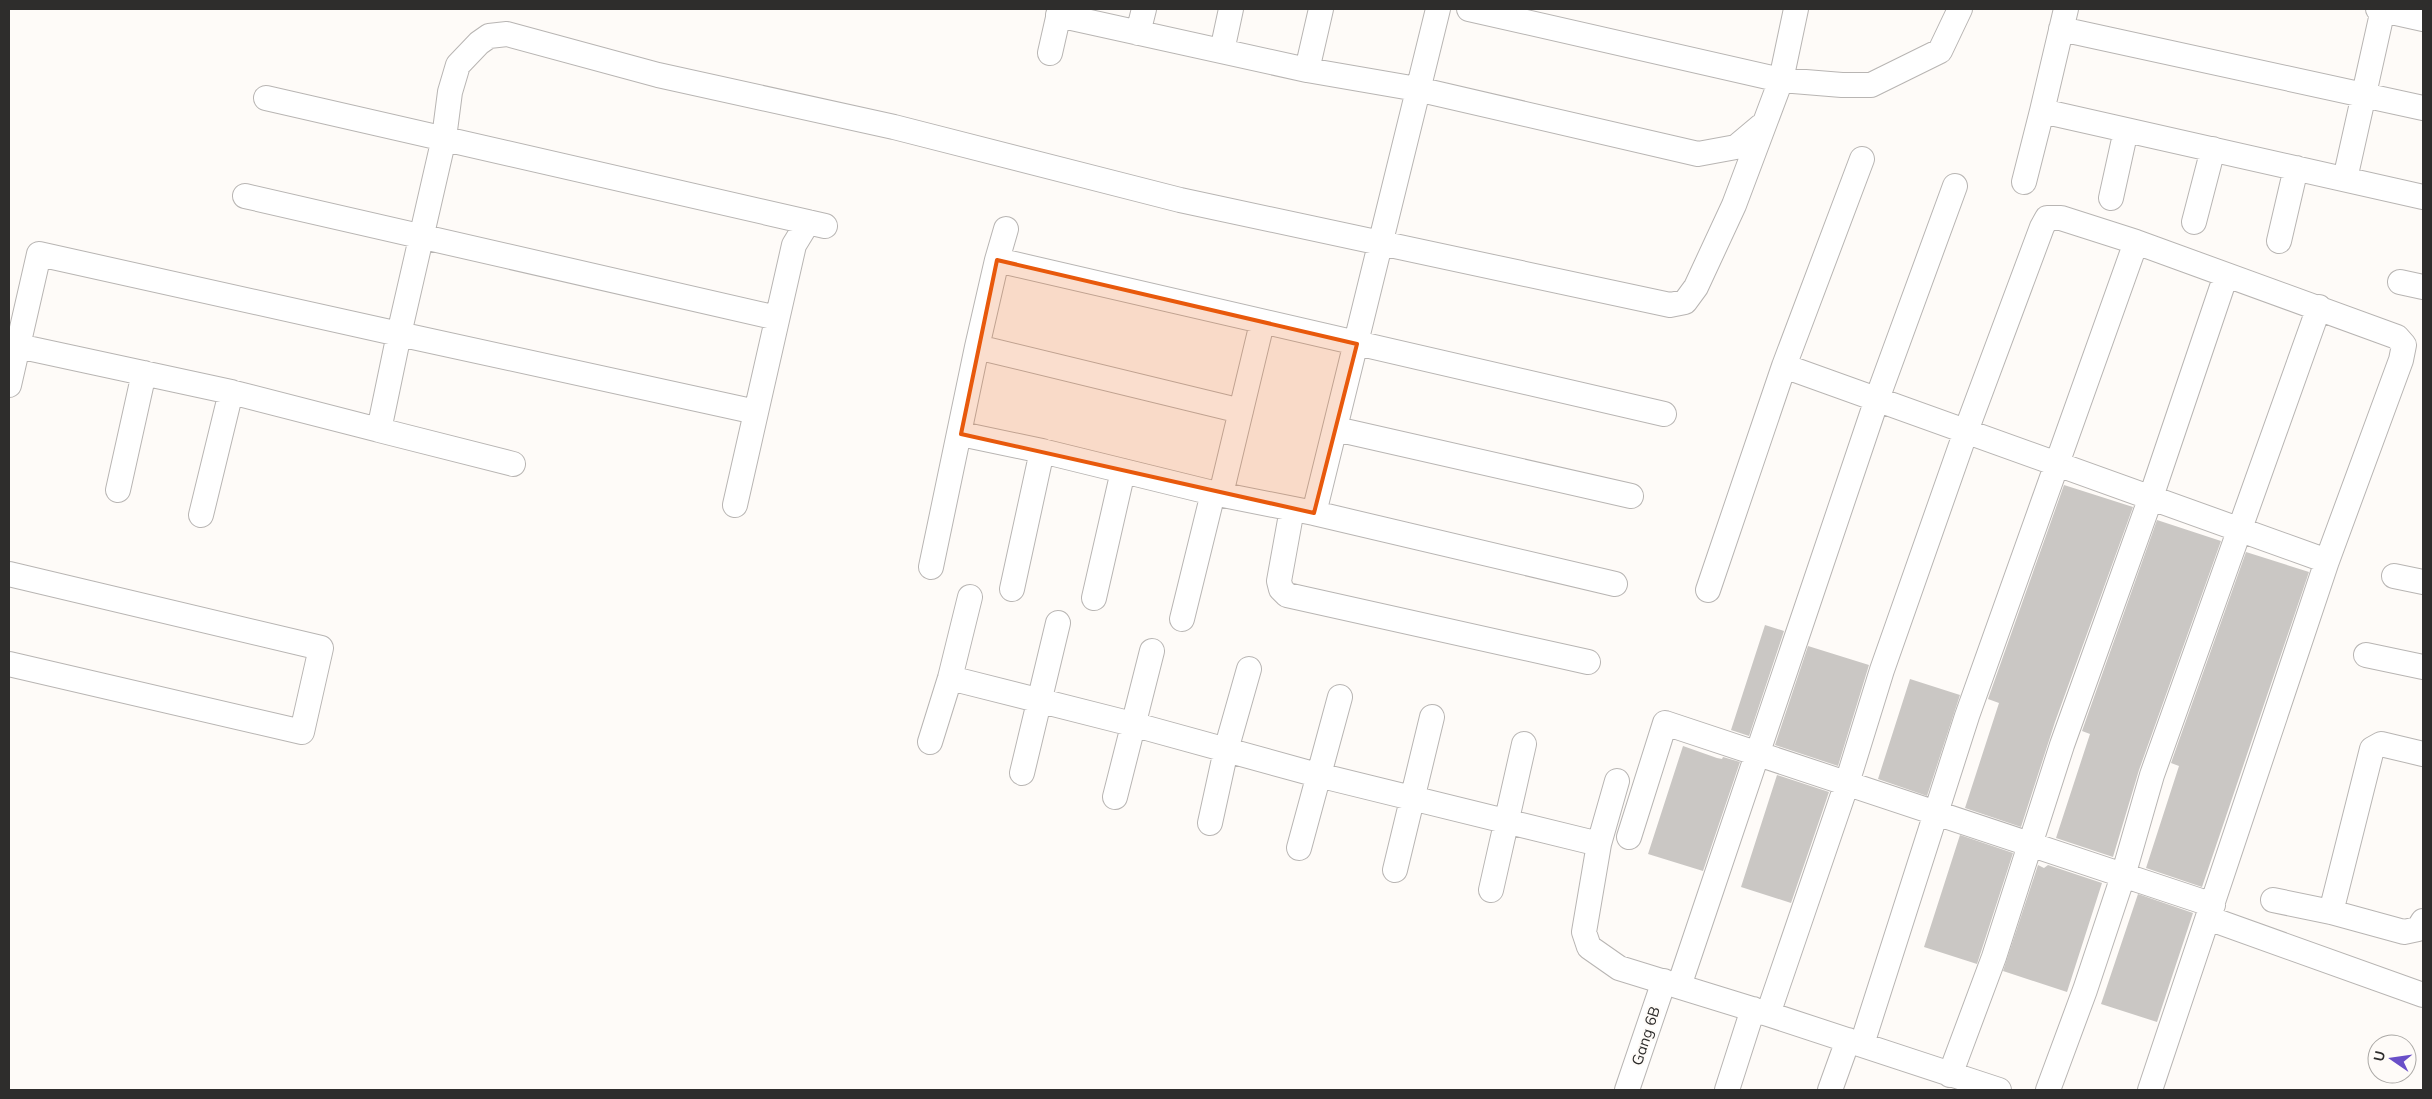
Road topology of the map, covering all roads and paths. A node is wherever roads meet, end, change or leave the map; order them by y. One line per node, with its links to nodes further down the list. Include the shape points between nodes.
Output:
1 (1144, 9): 12 (street)
2 (1231, 9): 13 (street)
3 (1321, 9): 15 (street)
4 (1438, 9): 17 (street)
5 (1470, 9): 16 (street)
6 (1796, 9): 16 (street)
7 (1960, 9): 16 (street, via 1940,51 1871,85)
8 (2381, 9): 11 (street); 18 (street)
9 (1059, 12): 12 (street); 14 (street)
10 (2063, 19): 18 (street); 21 (street)
11 (2423, 19)
12 (1138, 33): 13 (street)
13 (1222, 51): 15 (street)
14 (1050, 53)
15 (1306, 70): 17 (street)
16 (1781, 80): 22 (street)
17 (1417, 90): 22 (street, via 1698,154 1736,147); 39 (street)
18 (2364, 93): 20 (street); 28 (street)
19 (266, 98): 24 (street)
20 (2423, 108)
21 (2042, 111): 23 (street); 29 (street)
22 (1764, 123): 39 (street, via 1734,205 1696,287 1685,302 1670,305)
23 (2126, 130): 25 (street); 33 (street)
24 (444, 138): 36 (street); 39 (street, via 450,92 458,65 489,36 507,34 658,75 894,127 1180,200); 45 (street, via 816,224 794,246)
25 (2212, 149): 27 (street); 34 (street)
26 (1862, 159): 51 (street)
27 (2296, 168): 28 (street); 37 (street)
28 (2345, 179): 32 (street)
29 (2024, 182)
30 (1955, 186): 55 (street, Gang 6B)
31 (245, 196): 36 (street)
32 (2423, 197)
33 (2111, 198)
34 (2194, 222)
35 (1006, 229): 40 (street)
36 (421, 237): 45 (street); 47 (street)
37 (2279, 241)
38 (2136, 242): 41 (street); 61 (street, via 2061,218 2048,218 2042,226); 65 (street)
39 (1379, 243): 48 (street)
40 (997, 260): 46 (street); 50 (street)
41 (2226, 275): 44 (street); 70 (street)
42 (2400, 282): 43 (street)
43 (2423, 287)
44 (2319, 307): 74 (street); 75 (street, via 2397,337 2404,345)
45 (777, 318): 57 (street)
46 (1262, 323): 48 (street); 56 (street)
47 (400, 334): 49 (street, via 39,254); 57 (street); 60 (street)
48 (1357, 344): 58 (street); 59 (street)
49 (18, 346): 52 (street); 53 (street)
50 (977, 347): 56 (street); 62 (street)
51 (1784, 366): 55 (street); 82 (street)
52 (144, 373): 54 (street); 67 (street)
53 (9, 385)
54 (231, 392): 60 (street); 73 (street)
55 (1877, 399): 61 (street); 101 (street, Gang 6B)
56 (1241, 411): 68 (street)
57 (756, 412): 71 (street)
58 (1664, 414)
59 (1336, 429): 69 (street); 72 (street)
60 (379, 430): 64 (street)
61 (1966, 431): 65 (street); 106 (street, via 1882,670)
62 (961, 434): 63 (street); 76 (street)
63 (1042, 451): 66 (street); 81 (street)
64 (513, 464)
65 (2058, 464): 70 (street); 109 (street, via 1967,716)
66 (1123, 471): 68 (street); 84 (street)
67 (118, 490)
68 (1217, 493): 72 (street); 85 (street)
69 (1631, 496)
70 (2151, 497): 74 (street); 114 (street, via 2062,745)
71 (734, 505)
72 (1303, 511): 80 (street); 89 (street, via 1279,581 1287,595)
73 (201, 515)
74 (2241, 530): 75 (street); 117 (street, via 2152,775)
75 (2328, 561): 120 (street)
76 (931, 568)
77 (9, 574): 90 (street, via 321,648 302,732)
78 (2394, 576): 79 (street)
79 (2423, 582)
80 (1615, 584)
81 (1012, 588)
82 (1708, 590)
83 (970, 597): 93 (street)
84 (1094, 598)
85 (1182, 619)
86 (1058, 623): 95 (street)
87 (1152, 651): 97 (street)
88 (2366, 655): 91 (street)
89 (1588, 662)
90 (9, 664)
91 (2423, 667)
92 (1249, 670): 100 (street)
93 (950, 678): 95 (street); 98 (street)
94 (1340, 698): 104 (street)
95 (1040, 700): 97 (street); 103 (street)
96 (1432, 716): 108 (street)
97 (1132, 724): 100 (street); 107 (street)
98 (930, 742)
99 (1524, 744): 110 (street)
100 (1226, 750): 104 (street); 111 (street)
101 (1758, 753): 106 (street); 112 (street, via 1665,723); 123 (street, Gang 6B)
102 (2423, 754): 121 (street, via 2381,744 2372,749)
103 (1022, 773)
104 (1319, 774): 108 (street); 115 (street)
105 (1617, 781): 113 (street)
106 (1847, 783): 109 (street); 125 (street)
107 (1115, 797)
108 (1414, 798): 110 (street); 116 (street)
109 (1937, 813): 114 (street); 126 (street)
110 (1507, 821): 113 (street); 118 (street)
111 (1210, 823)
112 (1629, 838)
113 (1600, 844): 123 (street, via 1584,932 1589,947 1619,968)
114 (2031, 846): 117 (street); 127 (street, via 1994,957)
115 (1299, 848)
116 (1395, 870)
117 (2123, 876): 120 (street); 132 (street)
118 (1491, 890)
119 (2273, 900): 121 (street)
120 (2211, 911): 124 (street); 133 (street)
121 (2331, 912): 122 (street, via 2404,932 2418,929)
122 (2423, 921)
123 (1671, 984): 125 (street); 128 (street, Gang 6B)
124 (2423, 995)
125 (1760, 1011): 126 (street); 129 (street)
126 (1855, 1042): 127 (street); 130 (street)
127 (1940, 1079): 131 (street)
128 (1627, 1090)
129 (1727, 1090)
130 (1830, 1090)
131 (1999, 1090)
132 (2048, 1090)
133 (2150, 1090)

